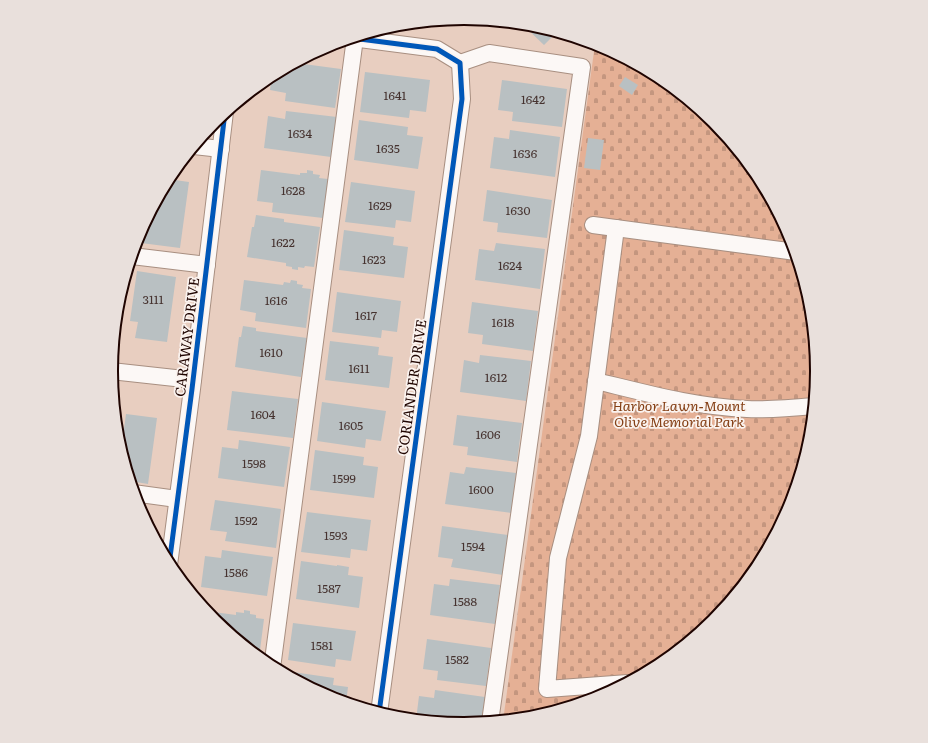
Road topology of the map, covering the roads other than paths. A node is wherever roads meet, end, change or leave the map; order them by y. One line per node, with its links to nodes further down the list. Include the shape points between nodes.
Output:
1 (365, 39): 3 (street, via 437,49)
2 (353, 43): 19 (street)
3 (460, 63): 21 (street, CORIANDER DRIVE, via 462,99); 22 (street, via 489,53 582,67)
4 (225, 121): 6 (street, CARAWAY DRIVE)
5 (200, 147): 6 (street)
6 (221, 150): 11 (street, CARAWAY DRIVE)
7 (593, 225): 8 (street)
8 (616, 228): 9 (street); 14 (street)
9 (789, 251)
10 (137, 257): 11 (street)
11 (207, 265): 13 (street, CARAWAY DRIVE)
12 (118, 372): 13 (street)
13 (192, 380): 17 (street, CARAWAY DRIVE)
14 (596, 381): 15 (street, via 657,396 714,406 747,409); 20 (street, via 589,436 558,558 546,689)
15 (809, 407)
16 (140, 494): 17 (street)
17 (177, 499): 18 (street, CARAWAY DRIVE)
18 (170, 555)
19 (273, 661)
20 (613, 684)
21 (380, 707)
22 (491, 717)

